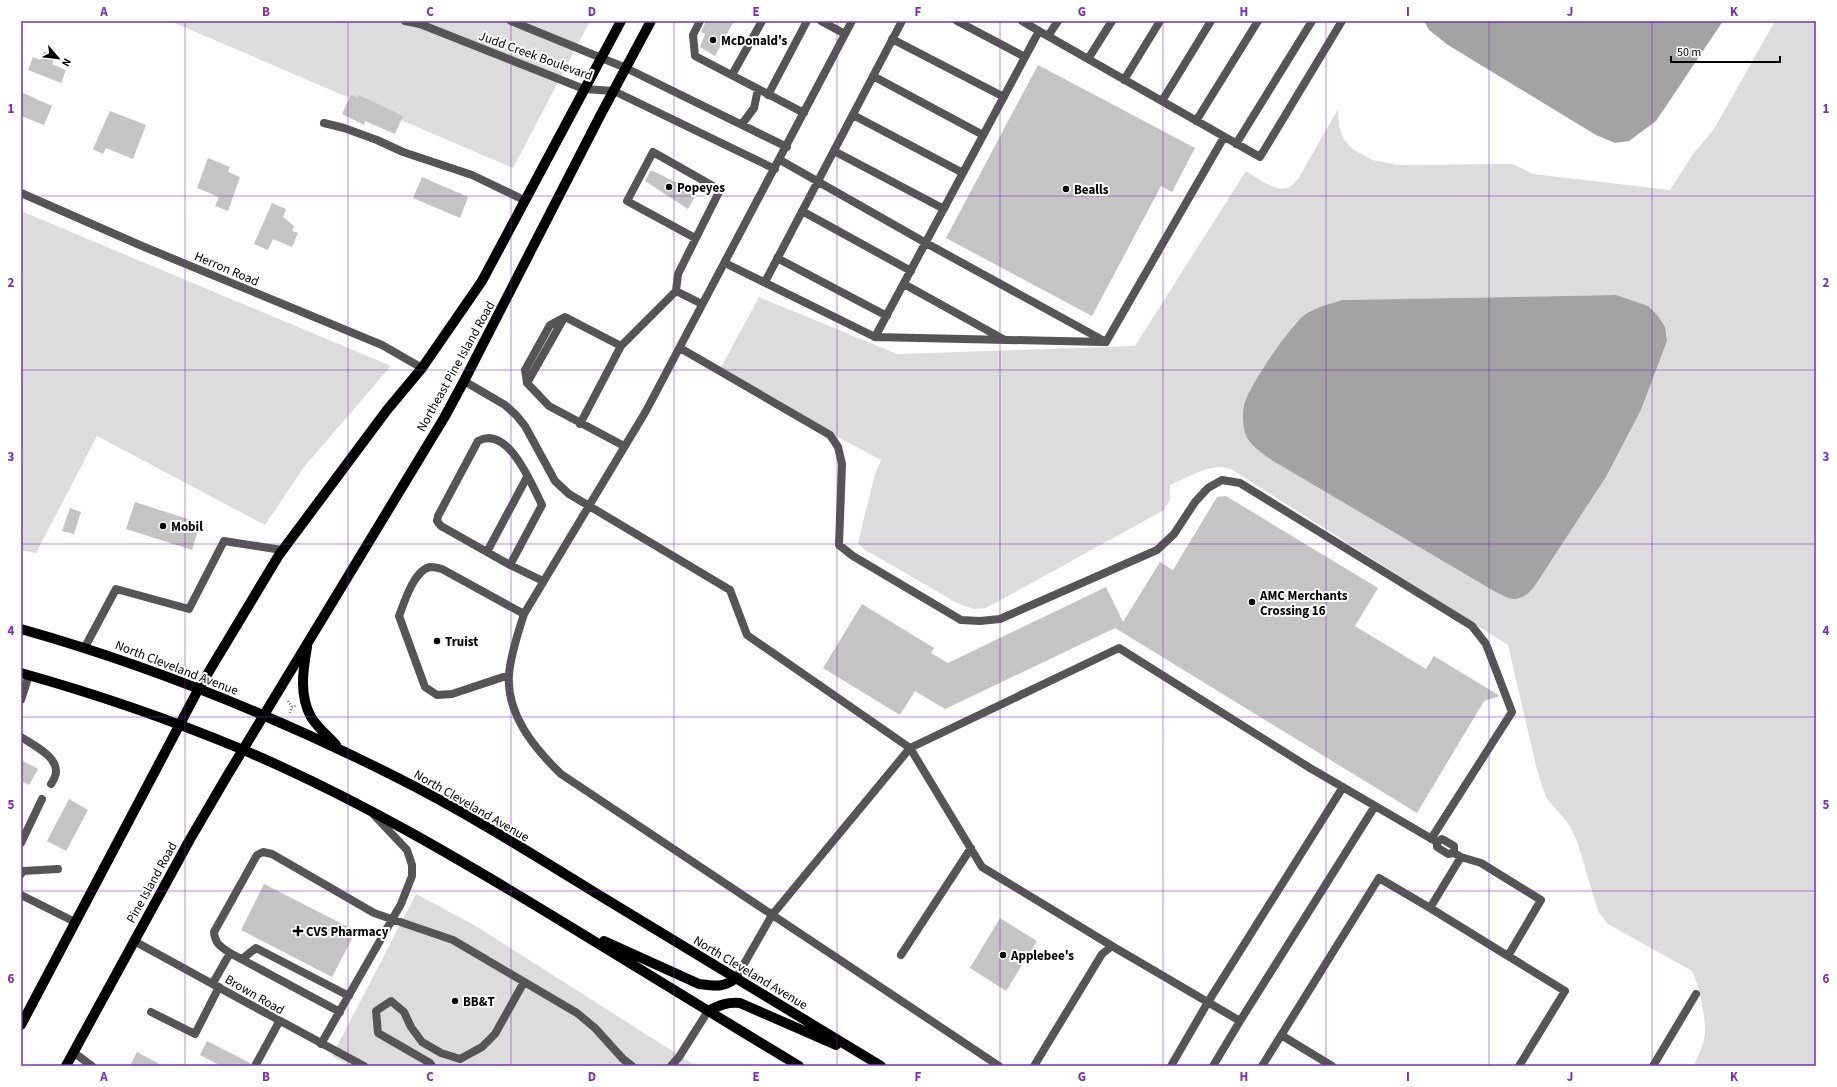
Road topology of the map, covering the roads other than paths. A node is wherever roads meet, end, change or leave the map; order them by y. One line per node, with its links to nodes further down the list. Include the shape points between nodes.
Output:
1 (410, 21): 31 (street, Judd Creek Boulevard)
2 (511, 21): 25 (street, Judd Creek Boulevard)
3 (621, 21): 25 (main road, Northeast Pine Island Road)
4 (651, 21): 27 (main road, Northeast Pine Island Road)
5 (700, 21): 28 (street, via 693,35 695,56)
6 (762, 21): 28 (street)
7 (807, 21): 34 (street)
8 (821, 21): 21 (street)
9 (852, 21): 21 (street)
10 (902, 21): 23 (street)
11 (957, 21): 24 (street)
12 (1022, 21): 20 (street)
13 (1058, 21): 22 (street)
14 (1112, 21): 26 (street)
15 (1160, 21): 30 (street)
16 (1211, 21): 36 (street)
17 (1258, 21): 39 (street)
18 (1312, 21): 44 (street)
19 (1342, 21): 44 (street, via 1260,157)
20 (1039, 31): 22 (street); 24 (street)
21 (845, 34): 37 (street)
22 (1048, 36): 26 (street)
23 (892, 39): 29 (street); 35 (street)
24 (1025, 57): 35 (street)
25 (601, 58): 27 (street, Judd Creek Boulevard); 31 (main road, Northeast Pine Island Road)
26 (1088, 59): 30 (street)
27 (626, 68): 33 (main road, Northeast Pine Island Road); 41 (street, Judd Creek Boulevard)
28 (732, 76): 32 (street)
29 (873, 76): 38 (street); 42 (street)
30 (1124, 80): 36 (street)
31 (584, 88): 33 (street, Judd Creek Boulevard); 52 (main road, Northeast Pine Island Road)
32 (758, 89): 34 (street); 41 (street, via 754,108)
33 (614, 90): 48 (street); 71 (main road, Northeast Pine Island Road)
34 (768, 95): 37 (street)
35 (1004, 97): 42 (street)
36 (1162, 101): 39 (street)
37 (804, 114): 45 (street)
38 (853, 115): 46 (street); 49 (street)
39 (1196, 121): 43 (street)
40 (324, 123): 52 (street, via 472,175)
41 (742, 124): 45 (street, Judd Creek Boulevard)
42 (983, 135): 49 (street)
43 (1224, 137): 44 (street); 67 (street)
44 (1236, 144)
45 (787, 146): 47 (street)
46 (834, 151): 50 (street); 53 (street)
47 (780, 160): 48 (street); 50 (street)
48 (775, 169): 58 (street)
49 (963, 173): 53 (street)
50 (818, 182): 54 (street); 56 (street)
51 (21, 193): 70 (street, Herron Road, via 382,345)
52 (524, 200): 70 (main road, Northeast Pine Island Road, via 482,281)
53 (944, 209): 56 (street)
54 (802, 211): 57 (street); 59 (street)
55 (696, 238): 55 (street, via 720,190 653,152 627,201); 62 (street, via 678,274)
56 (926, 243): 59 (street); 67 (street)
57 (778, 258): 60 (street); 64 (street)
58 (725, 263): 60 (street); 63 (street)
59 (911, 271): 61 (street)
60 (764, 282): 65 (street)
61 (904, 284): 64 (street); 66 (street)
62 (676, 291): 63 (street); 68 (street)
63 (702, 304): 69 (street)
64 (887, 316): 65 (street)
65 (875, 337): 66 (street)
66 (1005, 340): 67 (street)
67 (1106, 342)
68 (622, 346): 72 (street); 72 (street, via 564,317 550,325 525,370 527,383 549,406)
69 (680, 348): 73 (street); 99 (street, via 830,435 838,447 842,464 839,545 853,556 961,620 1000,619 1157,550 1174,534 1195,502 1208,488 1222,480 1240,483 1472,626 1486,644 1512,712)
70 (422, 368): 76 (main road, Northeast Pine Island Road, via 387,410)
71 (464, 381): 75 (street, via 505,405 516,415 525,426 555,481 569,494); 82 (main road, Northeast Pine Island Road)
72 (580, 424): 73 (street)
73 (624, 446): 75 (street)
74 (527, 477): 77 (street); 77 (street, via 514,453 503,443 485,437 478,441 438,516 438,521 440,526); 78 (street, via 542,505)
75 (589, 505): 79 (street); 91 (street, via 730,590 747,635)
76 (282, 550): 83 (street, via 224,541 189,609 116,589); 86 (main road, Northeast Pine Island Road)
77 (487, 552): 78 (street)
78 (510, 565): 79 (street)
79 (543, 581): 80 (street)
80 (524, 614): 85 (street); 85 (street, via 442,569 430,567 421,572 408,592 399,616 425,687 437,696 452,694)
81 (21, 629): 83 (main road, North Cleveland Avenue)
82 (308, 641): 88 (main road, Northeast Pine Island Road); 93 (main road, via 303,674 304,699 312,718)
83 (85, 647): 86 (main road, North Cleveland Avenue)
84 (25, 674): 87 (street); 89 (main road)
85 (509, 674): 107 (street, via 513,705 524,731 539,754 561,774)
86 (199, 688): 88 (main road, North Cleveland Avenue); 89 (main road)
87 (21, 700)
88 (264, 714): 92 (main road, Pine Island Road); 93 (main road, North Cleveland Avenue)
89 (180, 725): 92 (main road); 110 (main road)
90 (21, 737): 94 (street, via 54,761 56,772)
91 (910, 748): 95 (street, via 1119,648); 101 (street); 107 (street)
92 (242, 750): 98 (main road); 111 (main road, Pine Island Road)
93 (340, 750): 117 (main road, North Cleveland Avenue, via 455,809)
94 (51, 784)
95 (1343, 787): 97 (street); 122 (street)
96 (42, 799): 100 (street)
97 (1376, 806): 99 (street); 126 (street)
98 (371, 811): 108 (street, via 407,850 412,865 412,876); 109 (main road, via 462,860)
99 (1434, 840): 102 (street, via 1442,839 1454,846)
100 (21, 843)
101 (971, 848): 112 (street, via 982,866); 114 (street)
102 (1457, 855): 106 (street); 115 (street, via 1481,863 1541,900)
103 (58, 869): 104 (street)
104 (22, 870)
105 (21, 895): 110 (street)
106 (1430, 908): 115 (street); 129 (street, via 1379,878)
107 (772, 915): 117 (street); 143 (street)
108 (392, 920): 113 (street, via 374,914 272,854 263,852 257,855 214,932 214,939 218,945); 118 (street, via 453,940); 121 (street)
109 (561, 921): 117 (main road, via 699,984 728,984); 123 (main road)
110 (76, 922): 128 (main road)
111 (134, 941): 119 (street, Brown Road); 131 (main road, Pine Island Road)
112 (1112, 946): 122 (street); 144 (street, via 1102,954)
113 (230, 953): 116 (street); 119 (street)
114 (901, 955)
115 (1508, 956): 133 (street, via 1565,990)
116 (242, 959): 121 (street, via 256,948); 125 (street)
117 (736, 978): 132 (main road, North Cleveland Avenue)
118 (524, 982): 138 (street, via 495,1034 482,1048 460,1059 441,1053 422,1042 404,1012 391,1001 376,1011 378,1033); 139 (street, via 577,1014)
119 (216, 985): 124 (street, via 195,1034); 127 (street, Brown Road)
120 (1696, 994): 149 (street)
121 (349, 996): 125 (street)
122 (1208, 1002): 126 (street); 145 (street)
123 (708, 1011): 132 (main road, via 731,1002 740,1004); 140 (street, via 679,1058); 141 (main road)
124 (151, 1012)
125 (340, 1012): 130 (street)
126 (1240, 1021): 146 (street)
127 (279, 1022): 130 (street, Brown Road); 136 (street)
128 (21, 1025)
129 (1281, 1035): 147 (street); 148 (street)
130 (321, 1044): 137 (street, Brown Road)
131 (73, 1052): 134 (main road, Pine Island Road); 135 (street)
132 (869, 1059): 142 (main road, North Cleveland Avenue)
133 (1522, 1065)
134 (66, 1066)
135 (92, 1066)
136 (255, 1066)
137 (364, 1066)
138 (432, 1066)
139 (632, 1066)
140 (671, 1066)
141 (798, 1066)
142 (880, 1066)
143 (999, 1066)
144 (1034, 1066)
145 (1171, 1066)
146 (1213, 1066)
147 (1262, 1066)
148 (1332, 1066)
149 (1653, 1066)

